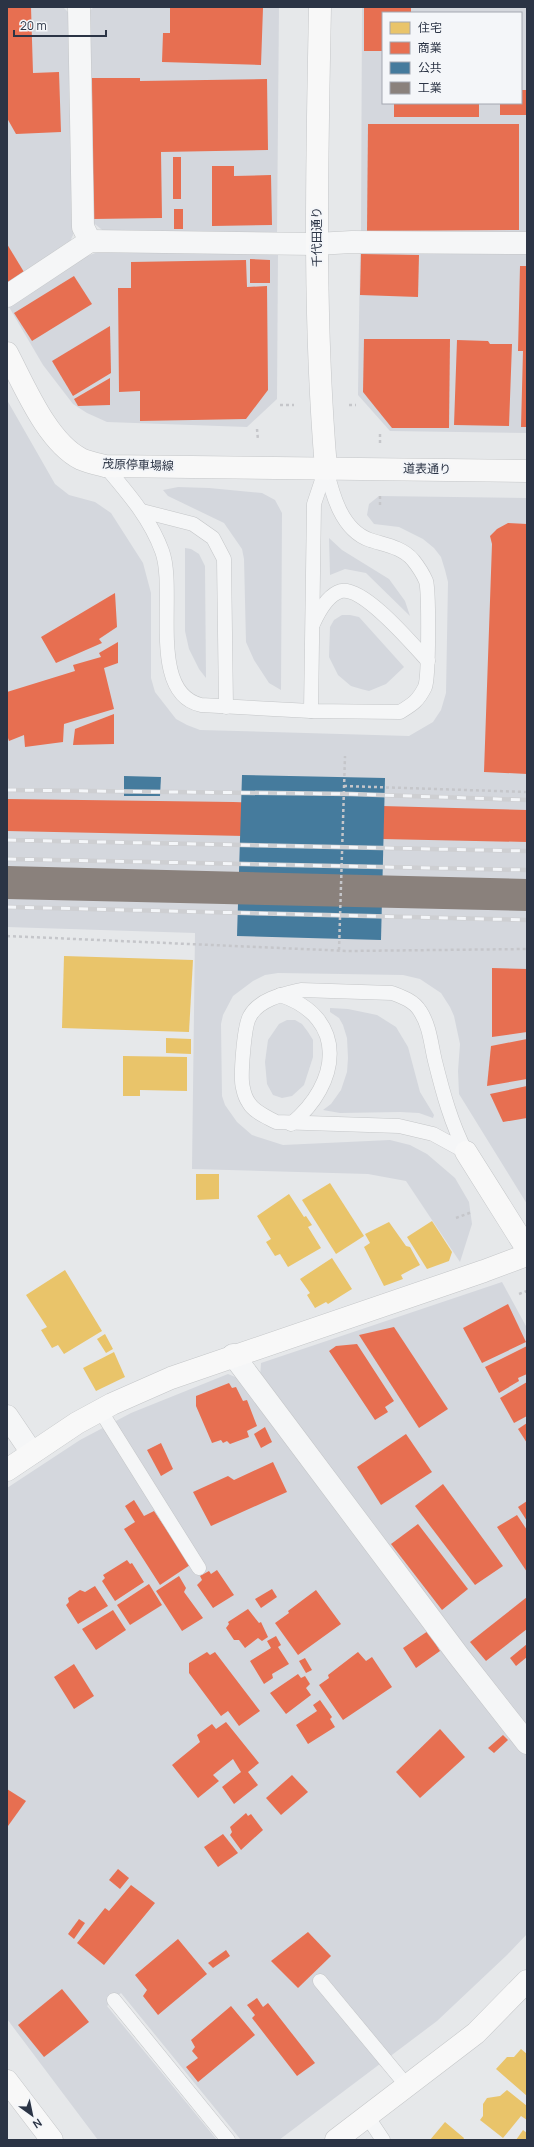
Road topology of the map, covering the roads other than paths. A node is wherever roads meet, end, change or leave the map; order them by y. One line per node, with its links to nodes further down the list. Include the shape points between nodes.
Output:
1 (79, 7): 3 (street, via 82,226)
2 (320, 7): 5 (street, 千代田通り)
3 (90, 241): 5 (street); 6 (street)
4 (527, 243): 5 (street)
5 (316, 244): 9 (street, 千代田通り, via 320,405)
6 (7, 296)
7 (7, 353): 8 (street, 茂原停車場線, via 44,420 62,445 81,459)
8 (105, 466): 9 (street, 茂原停車場線); 11 (lane)
9 (326, 468): 10 (street, 道表通り); 12 (lane, via 314,504); 13 (lane, via 337,506 355,531 368,540 394,546 412,559 426,582)
10 (527, 471)
11 (142, 511): 14 (lane, via 163,552 167,578 168,664 171,678 190,703); 14 (lane, via 193,524 213,538 224,559)
12 (312, 626): 13 (lane, via 320,610 332,597 340,591 352,592 375,607); 15 (lane)
13 (428, 661): 15 (lane, via 425,685 416,702 400,712)
14 (226, 707): 15 (lane)
15 (311, 711)
16 (280, 995): 17 (lane, via 297,1000 309,1009 331,1043 324,1084 303,1114); 17 (lane, via 250,1015 245,1029 242,1087 249,1104 263,1115 276,1122); 18 (lane, via 301,990 392,993 406,998 420,1010 427,1024 446,1105 454,1130)
17 (291, 1124): 18 (lane, via 399,1126 433,1134)
18 (466, 1152): 19 (street)
19 (527, 1249)
20 (527, 1255): 21 (street)
21 (233, 1356): 22 (street, via 171,1378); 27 (street, via 458,1655)
22 (100, 1410): 24 (street); 26 (lane)
23 (7, 1416): 24 (street)
24 (32, 1453): 25 (street)
25 (7, 1470)
26 (199, 1568)
27 (527, 1742)
28 (320, 1981): 32 (lane)
29 (527, 1981): 32 (street, via 476,2033)
30 (114, 2000): 35 (lane)
31 (7, 2081): 34 (street)
32 (407, 2086): 33 (street)
33 (367, 2116): 36 (street); 37 (lane)
34 (52, 2140)
35 (228, 2140)
36 (336, 2140)
37 (383, 2140)

